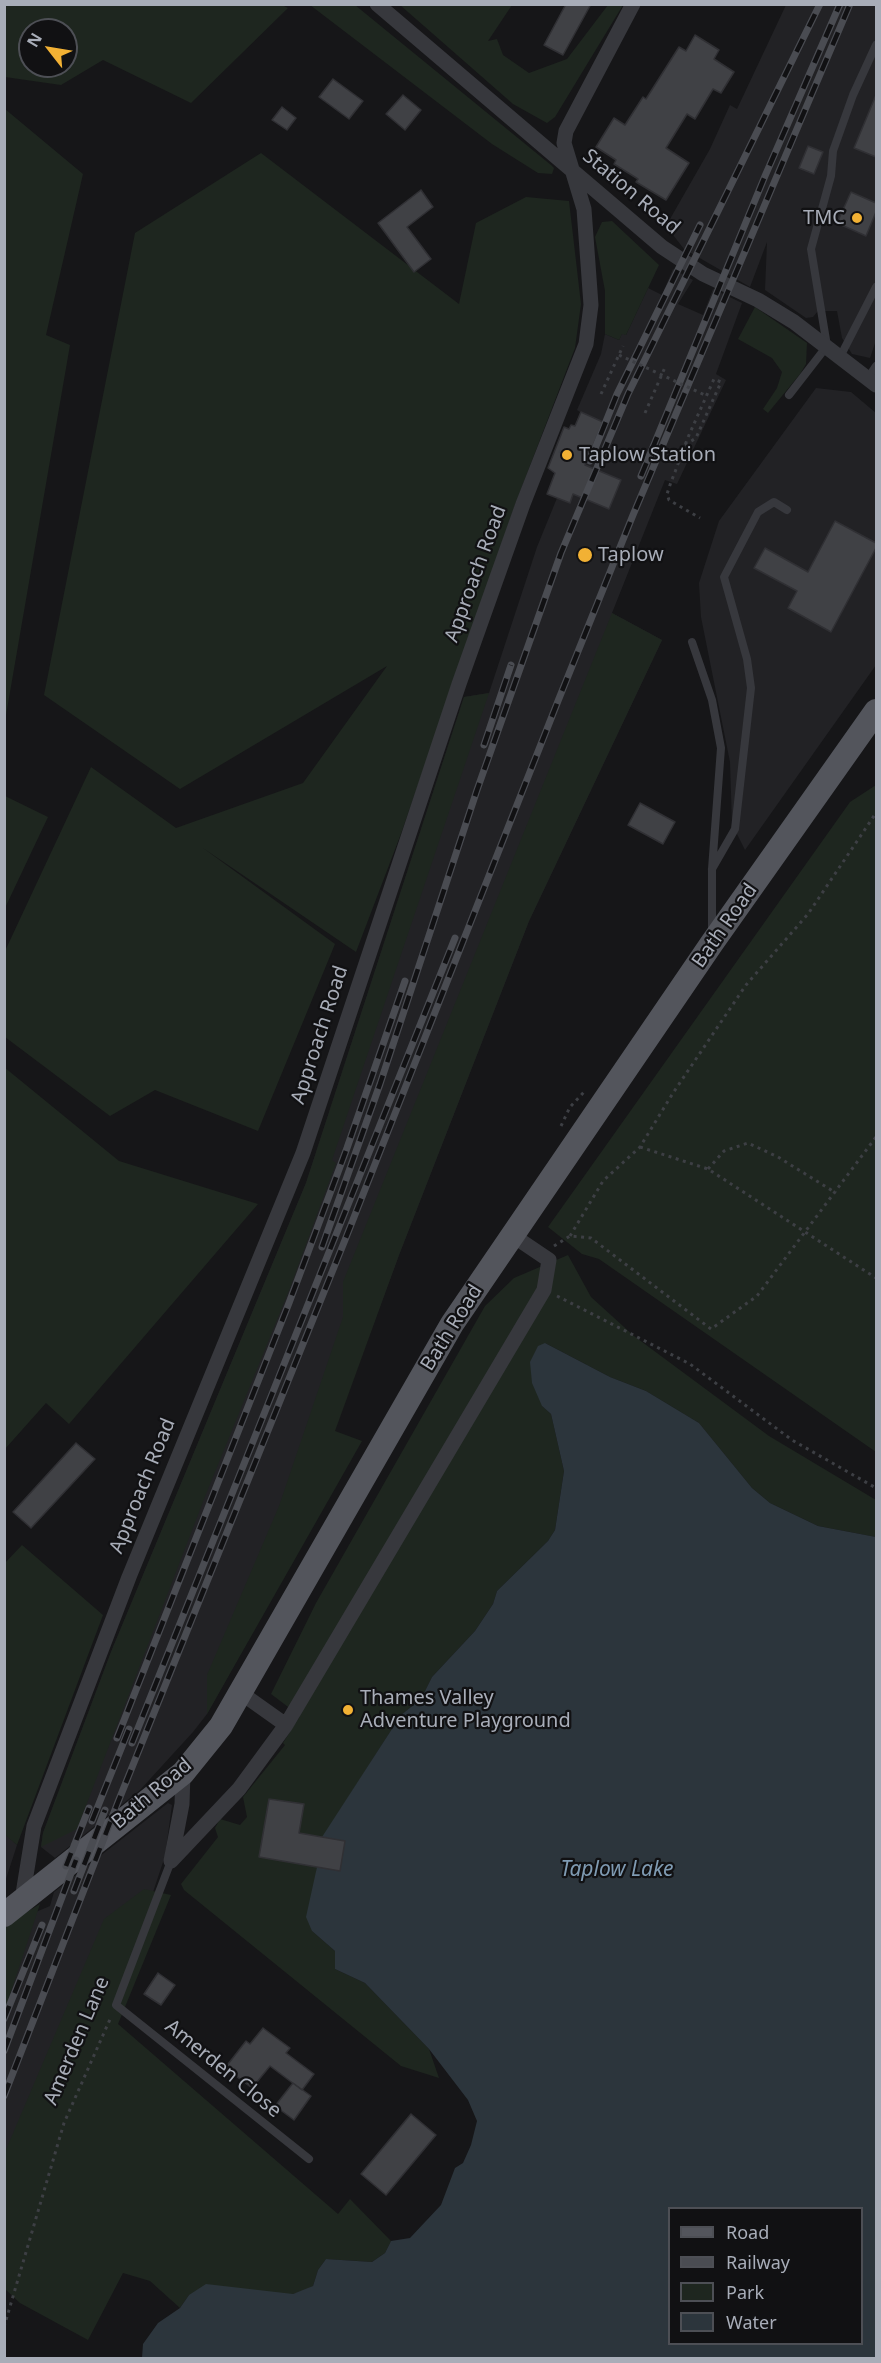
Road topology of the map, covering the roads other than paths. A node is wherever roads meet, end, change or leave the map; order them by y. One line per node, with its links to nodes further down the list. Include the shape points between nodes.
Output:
1 (376, 4): 4 (street, Station Road)
2 (633, 4): 4 (street, Approach Road, via 566,131 564,143)
3 (876, 45): 6 (lane, via 833,150 831,176 811,249)
4 (572, 170): 6 (street, Station Road, via 672,254 758,300); 20 (street, Approach Road, via 585,217 591,305 586,344 523,504 459,684 303,1153 129,1577 34,1826)
5 (876, 287): 7 (lane)
6 (826, 346): 7 (street, Station Road); 9 (lane)
7 (840, 357): 8 (street, Station Road)
8 (874, 376)
9 (789, 395)
10 (787, 510): 13 (lane, via 774,502 758,512 724,578 747,659 751,688 735,829)
11 (692, 642): 13 (lane, via 712,700 721,748)
12 (876, 711): 14 (main road, Bath Road)
13 (712, 869): 14 (lane)
14 (712, 944): 15 (main road, Bath Road)
15 (512, 1235): 16 (main road, Bath Road, via 452,1324); 17 (street, via 549,1260 544,1290)
16 (241, 1693): 17 (street); 18 (main road, Bath Road, via 221,1726)
17 (286, 1725): 19 (street, via 239,1789)
18 (183, 1773): 19 (street, Amerden Lane, via 182,1803); 20 (main road, Bath Road)
19 (171, 1861): 21 (lane, Amerden Lane)
20 (13, 1908)
21 (116, 2005): 22 (lane, Amerden Close)
22 (309, 2159)

